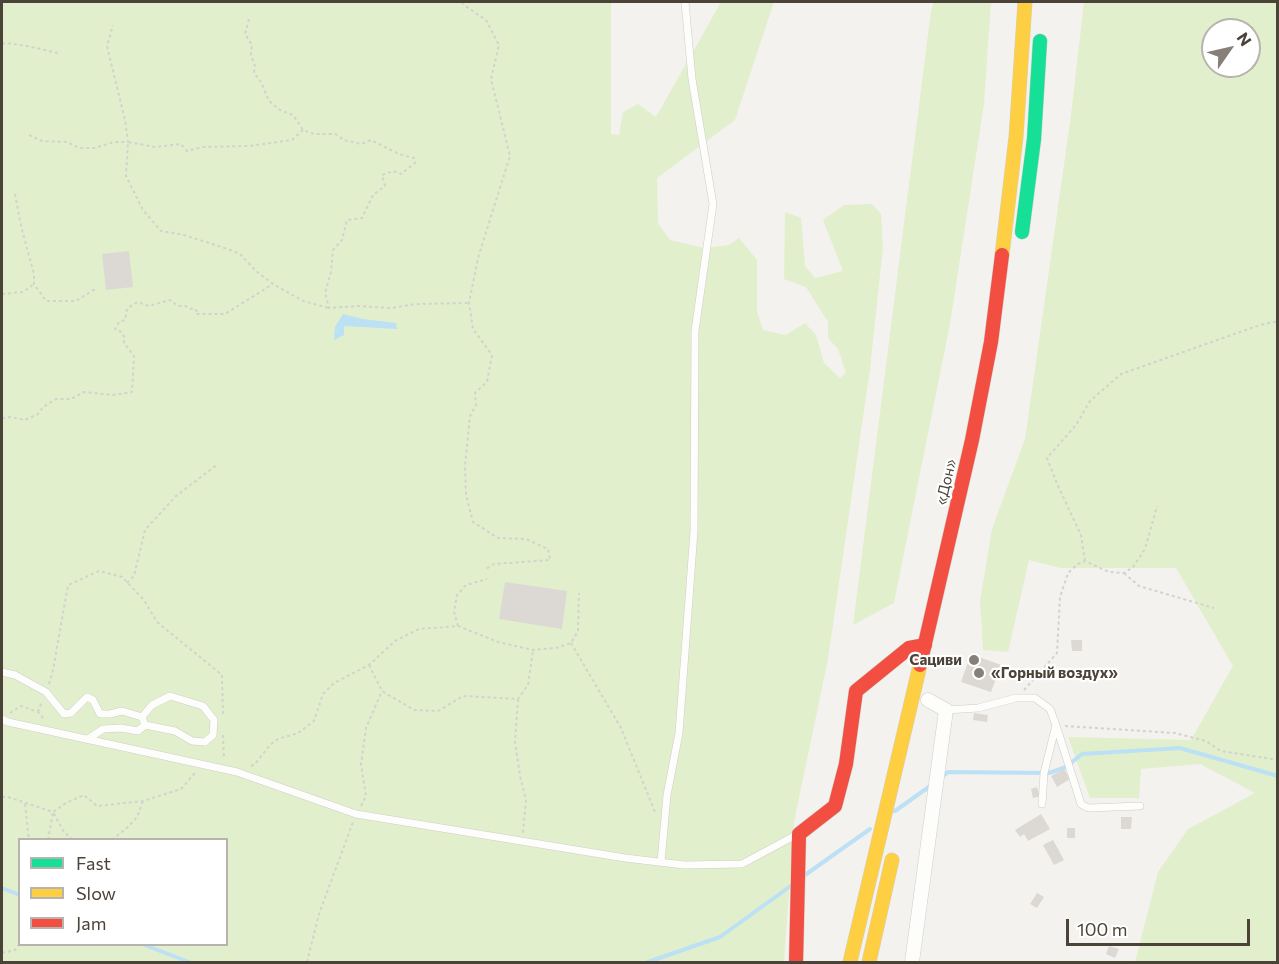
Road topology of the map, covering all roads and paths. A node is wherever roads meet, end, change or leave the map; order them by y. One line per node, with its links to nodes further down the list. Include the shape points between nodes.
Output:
1 (462, 2): 18 (path, via 486,20 499,45 491,79 510,156 478,258)
2 (685, 2): 62 (lane, via 692,79 713,204 695,331 694,531 679,733 666,795)
3 (1025, 2): 33 (main road, «Дон», via 1016,137 991,342)
4 (249, 19): 9 (path, via 245,34 252,45 254,73 269,101 293,115)
5 (1041, 24): 13 (main road, via 1034,139)
6 (113, 25): 11 (path, via 107,46)
7 (2, 44): 8 (path)
8 (58, 53)
9 (303, 130): 11 (path, via 292,140 187,151 181,144 155,147); 19 (path, via 335,134 361,144 370,140 414,158 415,163 401,174 393,171 382,175 385,186 373,195 362,218 347,220 342,240 333,250 325,293)
10 (28, 135): 11 (path, via 79,148)
11 (128, 142): 15 (path, via 126,176 143,210 161,231 240,254)
12 (15, 194): 14 (path)
13 (1021, 242)
14 (34, 284): 16 (path, via 46,301 76,301); 17 (path, via 23,292)
15 (273, 284): 19 (path, via 303,301); 21 (path, via 225,314 196,314 193,308 178,306 170,300 149,306 138,302 127,309 124,320 115,329 122,332 124,343 134,356 132,392 84,392 71,399 56,399 25,420)
16 (95, 289)
17 (2, 294)
18 (469, 303): 19 (path); 25 (path, via 473,328 492,355 487,382 475,393 476,405 470,416 465,466 466,495 473,522 498,538 526,539 548,549 550,560 494,564)
19 (330, 308)
20 (1278, 321): 24 (path, via 1121,374 1090,400 1076,425 1047,458 1081,535)
21 (2, 418)
22 (218, 464): 28 (path, via 176,496 145,530 134,576)
23 (1157, 506): 26 (path, via 1145,549)
24 (1085, 561): 26 (path, via 1109,572); 39 (path, via 1068,573 1060,597 1057,652)
25 (486, 569)
26 (1124, 573): 30 (path, via 1139,586)
27 (487, 579): 31 (path, via 466,585 457,595 454,612)
28 (128, 583): 38 (path, via 122,577 99,571 68,585); 46 (path, via 157,622 222,675)
29 (579, 593): 32 (path, via 578,631)
30 (1215, 608)
31 (458, 626): 34 (path, via 498,642); 35 (path, via 418,629 395,641)
32 (571, 643): 34 (path); 62 (path, via 621,728 653,808)
33 (926, 645): 63 (main road, via 909,648 856,691 846,764 835,806); 75 (main road, «Дон»)
34 (533, 650): 40 (path, via 528,685)
35 (369, 665): 37 (path); 54 (path, via 334,683 323,694 314,721 297,733 278,739 255,764)
36 (2, 672): 38 (lane)
37 (382, 691): 40 (path, via 414,710 438,711 463,696); 61 (path, via 366,728 361,764 366,796)
38 (46, 692): 43 (path); 45 (lane, via 64,714 71,713 87,697 100,714 122,711)
39 (1016, 698): 42 (lane, via 978,708); 47 (lane, via 1035,698 1050,709)
40 (518, 699): 68 (path, via 515,742 526,800)
41 (928, 700): 42 (street)
42 (946, 710): 77 (street)
43 (38, 712): 44 (path, via 21,706); 48 (path)
44 (2, 718): 48 (lane)
45 (144, 721): 45 (lane, via 152,705 170,696 203,706 214,720 213,735 205,742 192,741); 50 (lane, via 138,731 103,729)
46 (223, 722)
47 (1056, 725): 51 (path, via 1175,733 1206,741 1221,751); 58 (lane, via 1044,773); 59 (lane, via 1081,804 1088,808)
48 (56, 732): 50 (lane)
49 (223, 734): 53 (path)
50 (88, 739): 52 (lane)
51 (1278, 760)
52 (202, 765): 53 (lane); 56 (path, via 181,789)
53 (224, 770): 54 (lane)
54 (237, 772): 61 (lane)
55 (2, 797): 57 (path)
56 (143, 801): 60 (path, via 98,806 84,795); 67 (path, via 136,817)
57 (25, 802): 60 (path); 64 (path)
58 (1042, 804)
59 (1140, 806)
60 (53, 812): 65 (path); 66 (path)
61 (356, 814): 68 (lane); 73 (path, via 319,914)
62 (665, 826): 70 (lane)
63 (799, 834): 70 (lane, via 742,864); 74 (main road)
64 (29, 838)
65 (48, 838)
66 (71, 838)
67 (114, 838)
68 (522, 841): 70 (lane)
69 (894, 848): 76 (main road)
70 (661, 862)
71 (18, 946): 72 (path)
72 (2, 953)
73 (307, 963)
74 (796, 963)
75 (850, 963)
76 (869, 963)
77 (912, 963)

